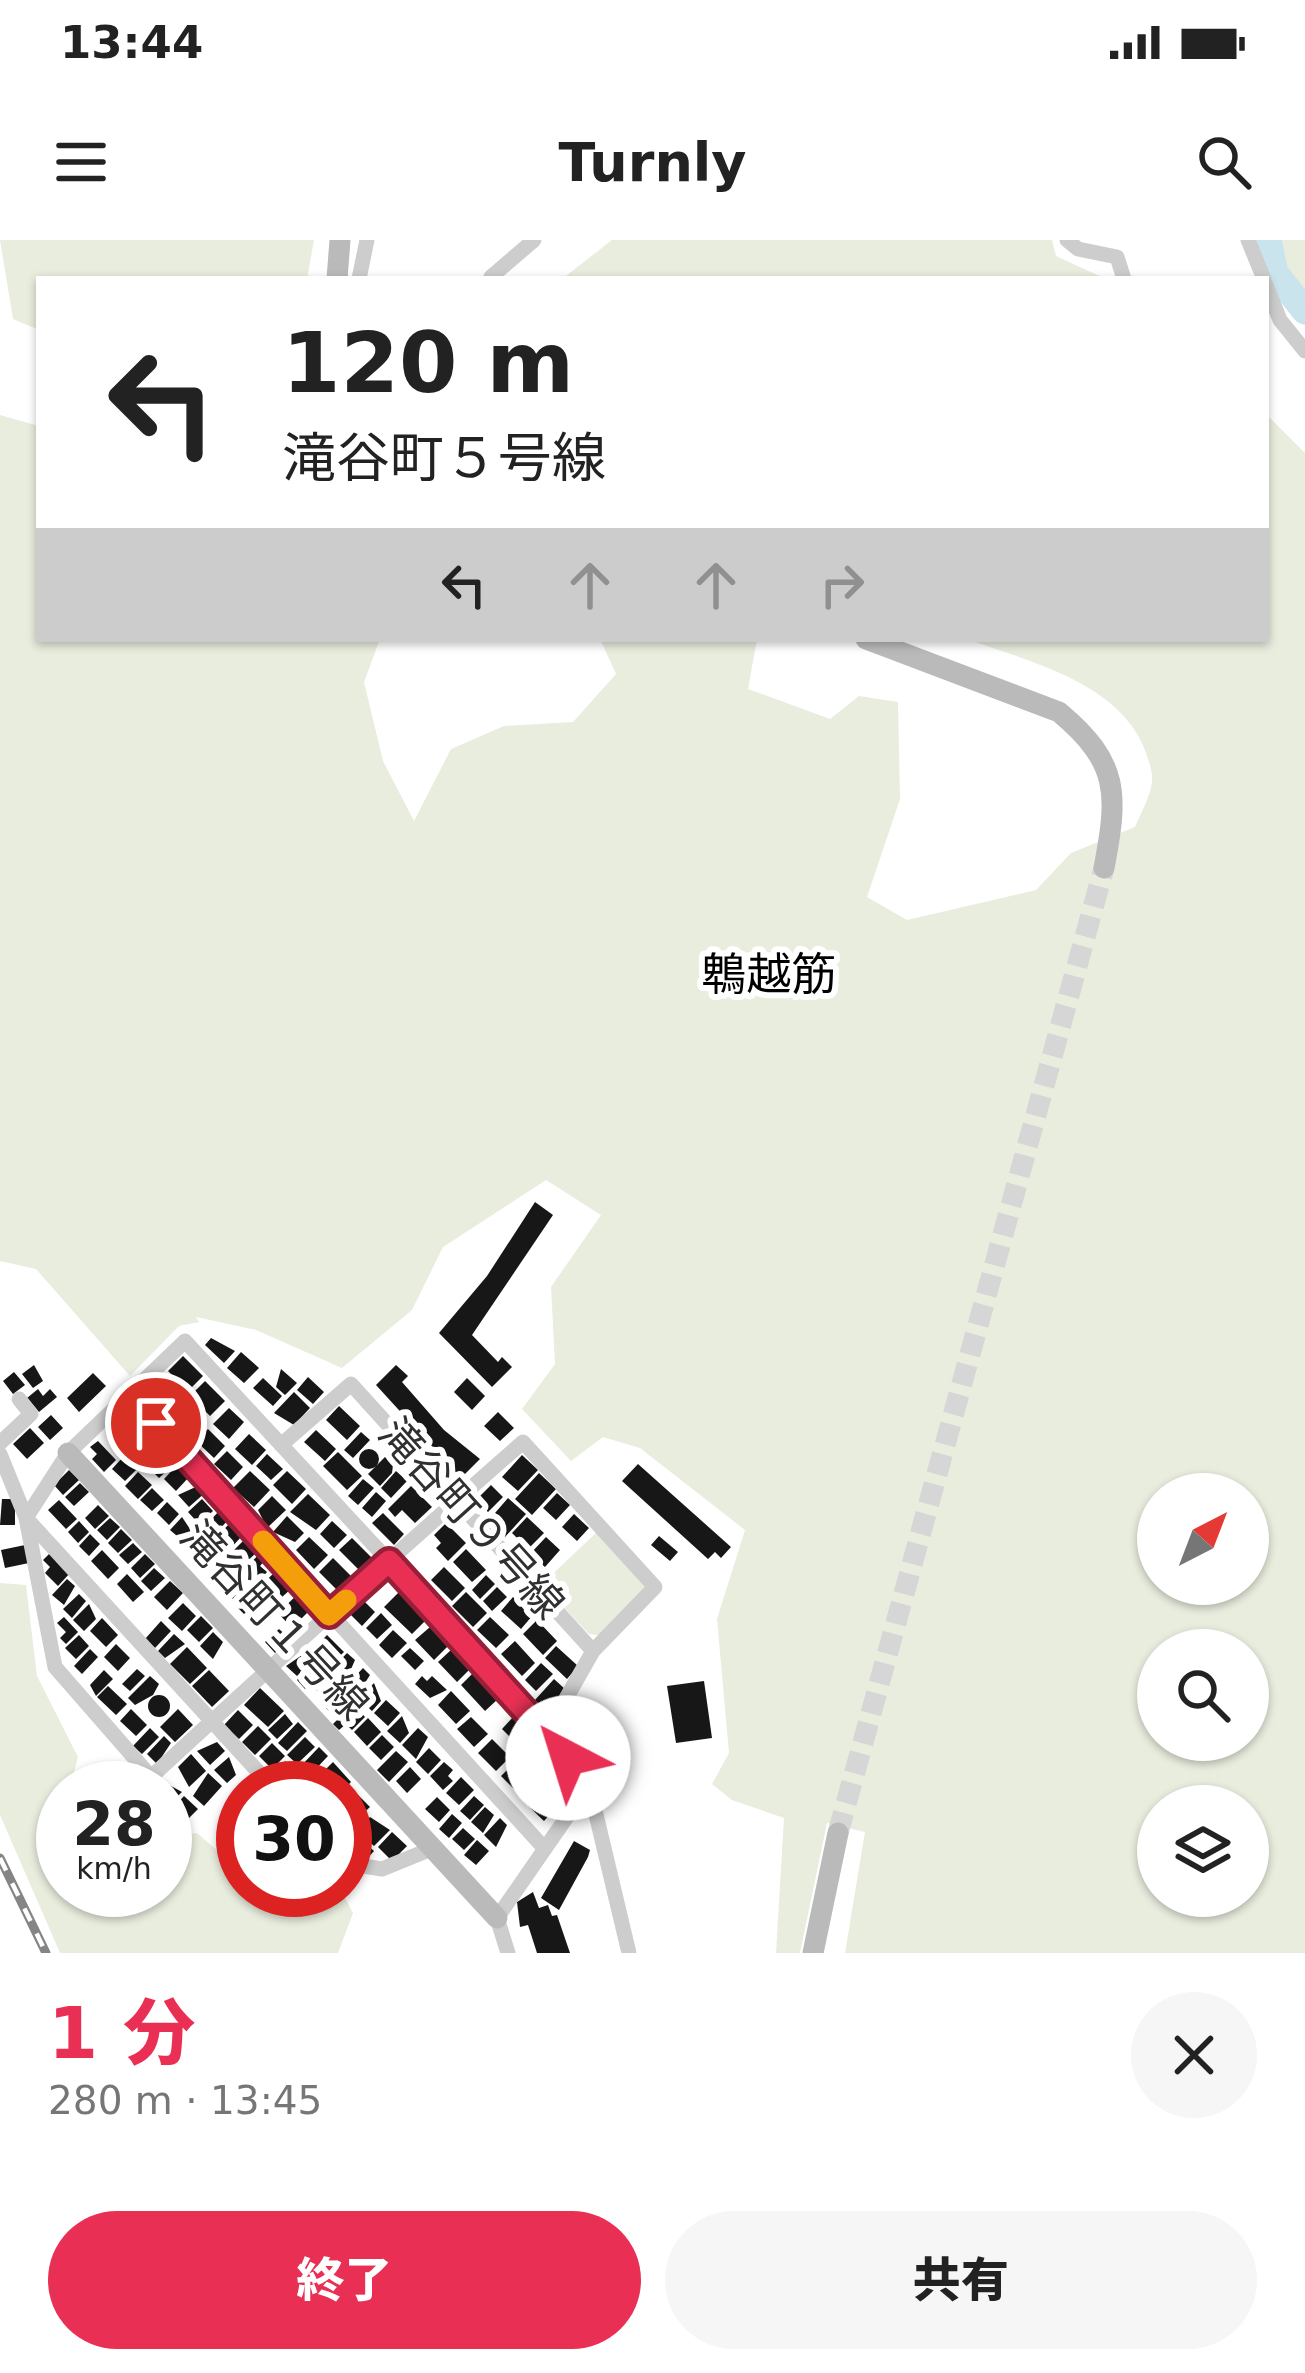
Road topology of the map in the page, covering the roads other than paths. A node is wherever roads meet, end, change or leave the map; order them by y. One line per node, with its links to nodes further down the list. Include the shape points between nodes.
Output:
1 (340, 240): 6 (street)
2 (367, 240): 7 (street)
3 (534, 240): 8 (street)
4 (1067, 240): 9 (street, via 1117,257)
5 (1248, 240): 10 (street)
6 (338, 276)
7 (360, 276)
8 (492, 276)
9 (1123, 276)
10 (1263, 276)
11 (1269, 292): 12 (street)
12 (1305, 351)
13 (874, 642): 14 (street, via 1059,712 1083,732 1099,750 1116,806)
14 (1104, 868)
15 (127, 1391): 18 (street, via 185,1341); 19 (street); 24 (street)
16 (20, 1399): 17 (street, via 31,1414)
17 (0, 1443)
18 (281, 1445): 21 (street, 滝谷町９号線, via 351,1384); 23 (street)
19 (68, 1453): 22 (street); 26 (street, 滝谷町１号線)
20 (0, 1454): 22 (street)
21 (455, 1502): 23 (street); 25 (street, 滝谷町９号線); 25 (street, via 523,1442 655,1587)
22 (26, 1518): 27 (street); 29 (street, via 55,1667)
23 (389, 1561): 24 (street); 28 (street)
24 (329, 1615): 26 (street); 35 (street)
25 (593, 1651): 28 (street, 滝谷町９号線)
26 (269, 1669): 27 (street); 34 (street, 滝谷町１号線)
27 (212, 1721): 30 (street); 31 (street)
28 (548, 1732): 32 (street)
29 (129, 1761)
30 (169, 1761)
31 (248, 1761)
32 (589, 1785): 35 (street); 39 (street)
33 (838, 1833): 40 (street)
34 (431, 1849): 36 (street); 37 (street, 滝谷町１号線)
35 (545, 1849): 37 (street)
36 (372, 1867)
37 (497, 1918): 38 (street, 滝谷町１号線)
38 (508, 1953)
39 (629, 1953)
40 (813, 1953)

